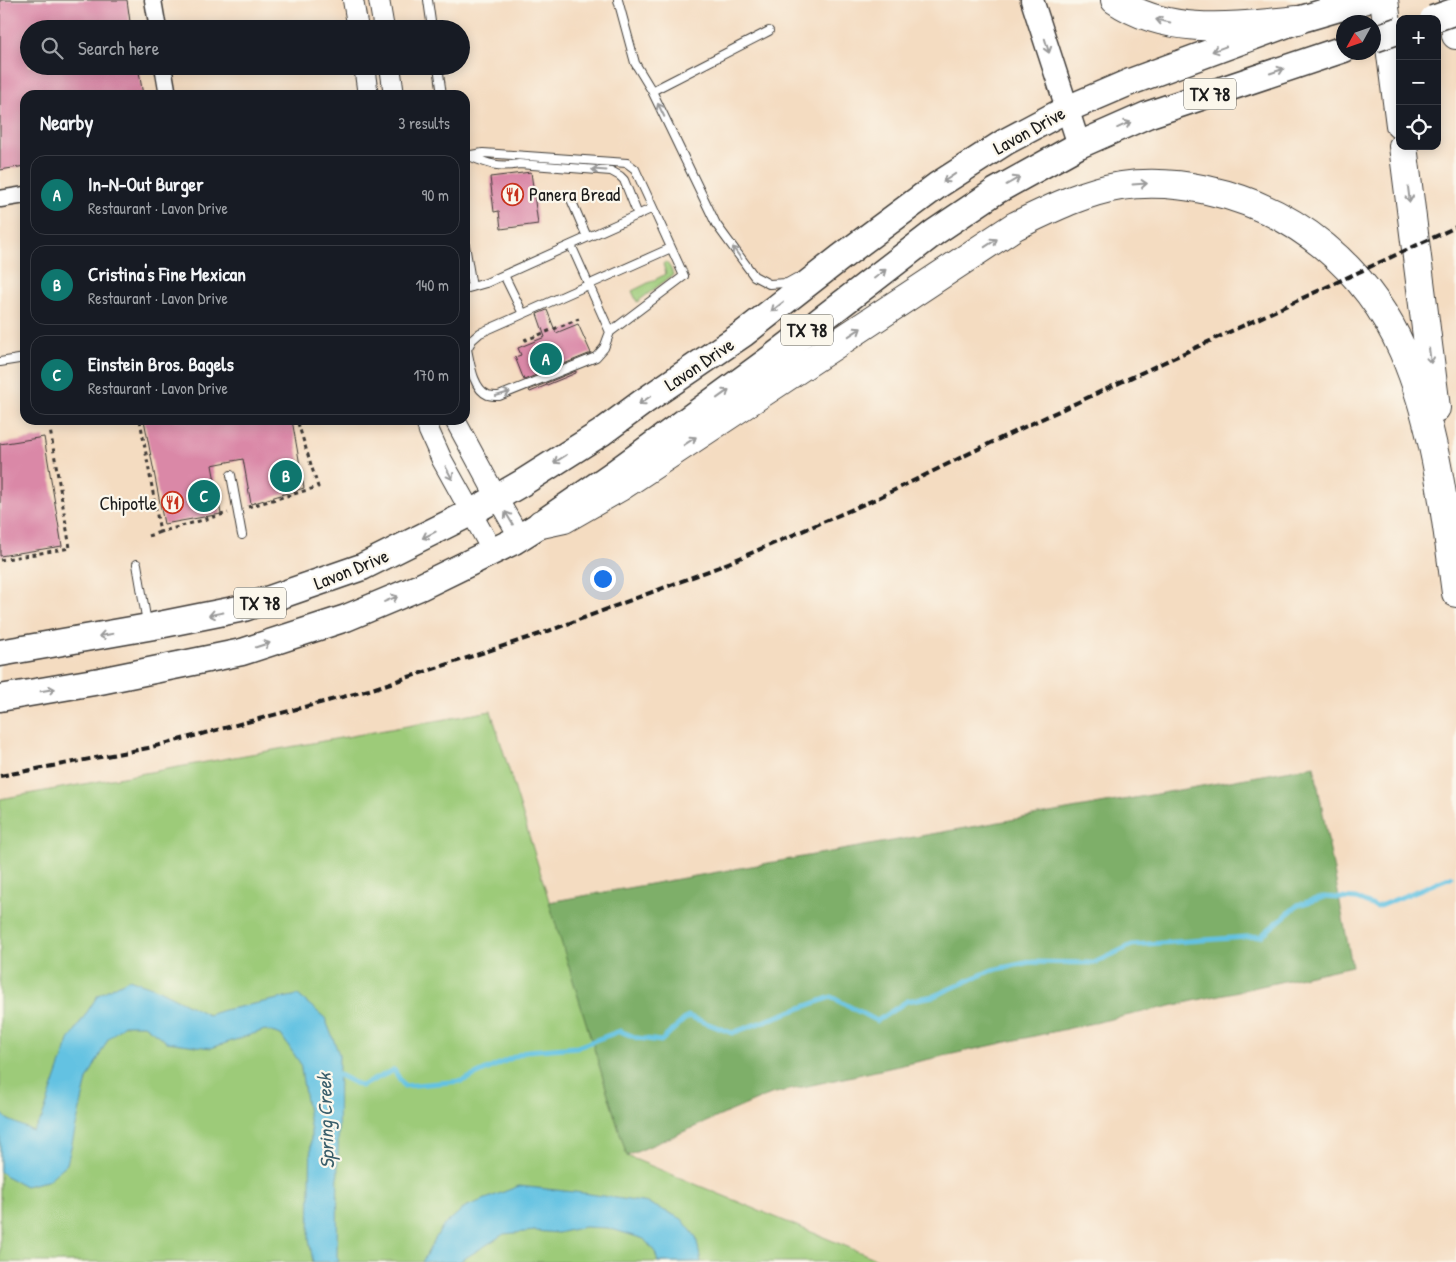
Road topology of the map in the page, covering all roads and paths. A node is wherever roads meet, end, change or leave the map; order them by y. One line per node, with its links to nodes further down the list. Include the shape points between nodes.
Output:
1 (153, 0): 13 (street)
2 (353, 0): 14 (street)
3 (379, 0): 15 (street)
4 (428, 0): 16 (lane)
5 (618, 0): 31 (lane, via 635,63)
6 (1032, 0): 33 (main road, one-way to 33)
7 (1115, 0): 17 (highway, one-way to 7, via 1223,27 1189,26 1153,19)
8 (1384, 0): 32 (highway)
9 (1453, 0): 20 (highway)
10 (1355, 4): 17 (main road, Lavon Drive / TX 78)
11 (1456, 11): 12 (main road, bridge)
12 (1441, 16)
13 (156, 20)
14 (356, 20)
15 (382, 20)
16 (431, 20)
17 (1298, 20): 33 (main road, Lavon Drive / TX 78, one-way to 33, via 1130,82)
18 (769, 31): 31 (lane)
19 (1396, 31): 21 (main road, bridge)
20 (1456, 35)
21 (1381, 37)
22 (1336, 52): 34 (main road, Lavon Drive / TX 78, one-way to 22, via 1147,115)
23 (165, 75): 27 (street)
24 (365, 75): 28 (street)
25 (391, 75): 29 (street)
26 (439, 75): 30 (lane)
27 (167, 90)
28 (367, 90)
29 (393, 90)
30 (441, 90)
31 (652, 91): 48 (lane, one-way to 31, via 787,282 769,284 754,276 716,224)
32 (1397, 105)
33 (1067, 109): 34 (main road); 44 (main road, Lavon Drive / TX 78, one-way to 44, via 970,164)
34 (1079, 145): 70 (main road, Lavon Drive / TX 78, one-way to 34, via 769,360 935,232 996,192)
35 (1403, 150): 67 (highway, one-way to 67, via 1442,450)
36 (470, 155): 41 (lane, via 484,153 627,163 635,169)
37 (470, 157): 42 (lane, one-way to 37, via 624,180 611,171 519,164 505,166)
38 (20, 196): 40 (street)
39 (570, 197): 43 (lane)
40 (0, 199)
41 (653, 208): 42 (lane); 46 (lane)
42 (638, 215): 43 (lane)
43 (587, 237): 45 (lane)
44 (866, 239): 47 (lane); 66 (main road, Lavon Drive / TX 78, one-way to 66, via 743,334 601,433)
45 (571, 245): 49 (lane); 50 (lane)
46 (671, 248): 50 (lane); 54 (lane, via 684,276)
47 (814, 268)
48 (805, 273)
49 (504, 275): 51 (lane); 52 (lane)
50 (589, 285): 52 (lane); 54 (lane)
51 (470, 287)
52 (523, 314): 56 (lane, one-way to 56, via 480,333)
53 (579, 319): 55 (path)
54 (610, 332): 59 (lane, one-way to 54, via 479,389 488,395 499,396 596,357 604,348)
55 (525, 338)
56 (470, 344)
57 (20, 359): 58 (lane)
58 (0, 362)
59 (470, 362)
60 (141, 425): 71 (path)
61 (299, 425): 68 (path, via 318,487)
62 (428, 425): 69 (street, one-way to 69, via 442,460)
63 (458, 425): 66 (street)
64 (50, 430): 75 (path, via 70,548)
65 (231, 475): 68 (lane)
66 (497, 498): 69 (main road, Lavon Drive / TX 78); 70 (street, one-way to 66)
67 (1444, 499): 70 (highway, one-way to 67, via 564,518 620,487 1016,226 1088,194 1147,184 1188,186 1250,202 1303,230 1348,268 1389,321 1403,351 1425,412); 77 (highway)
68 (238, 510): 71 (path); 72 (lane)
69 (472, 512): 74 (street); 78 (main road, Lavon Drive / TX 78, one-way to 78, via 354,570 244,608)
70 (531, 531): 74 (main road, Lavon Drive / TX 78)
71 (160, 532): 73 (path)
72 (242, 535)
73 (148, 536)
74 (493, 552): 80 (main road, Lavon Drive / TX 78, one-way to 74, via 242,652 346,618)
75 (0, 560)
76 (137, 564): 78 (lane)
77 (1456, 593)
78 (148, 627): 79 (main road, Lavon Drive / TX 78, one-way to 79)
79 (0, 653)
80 (0, 698)

